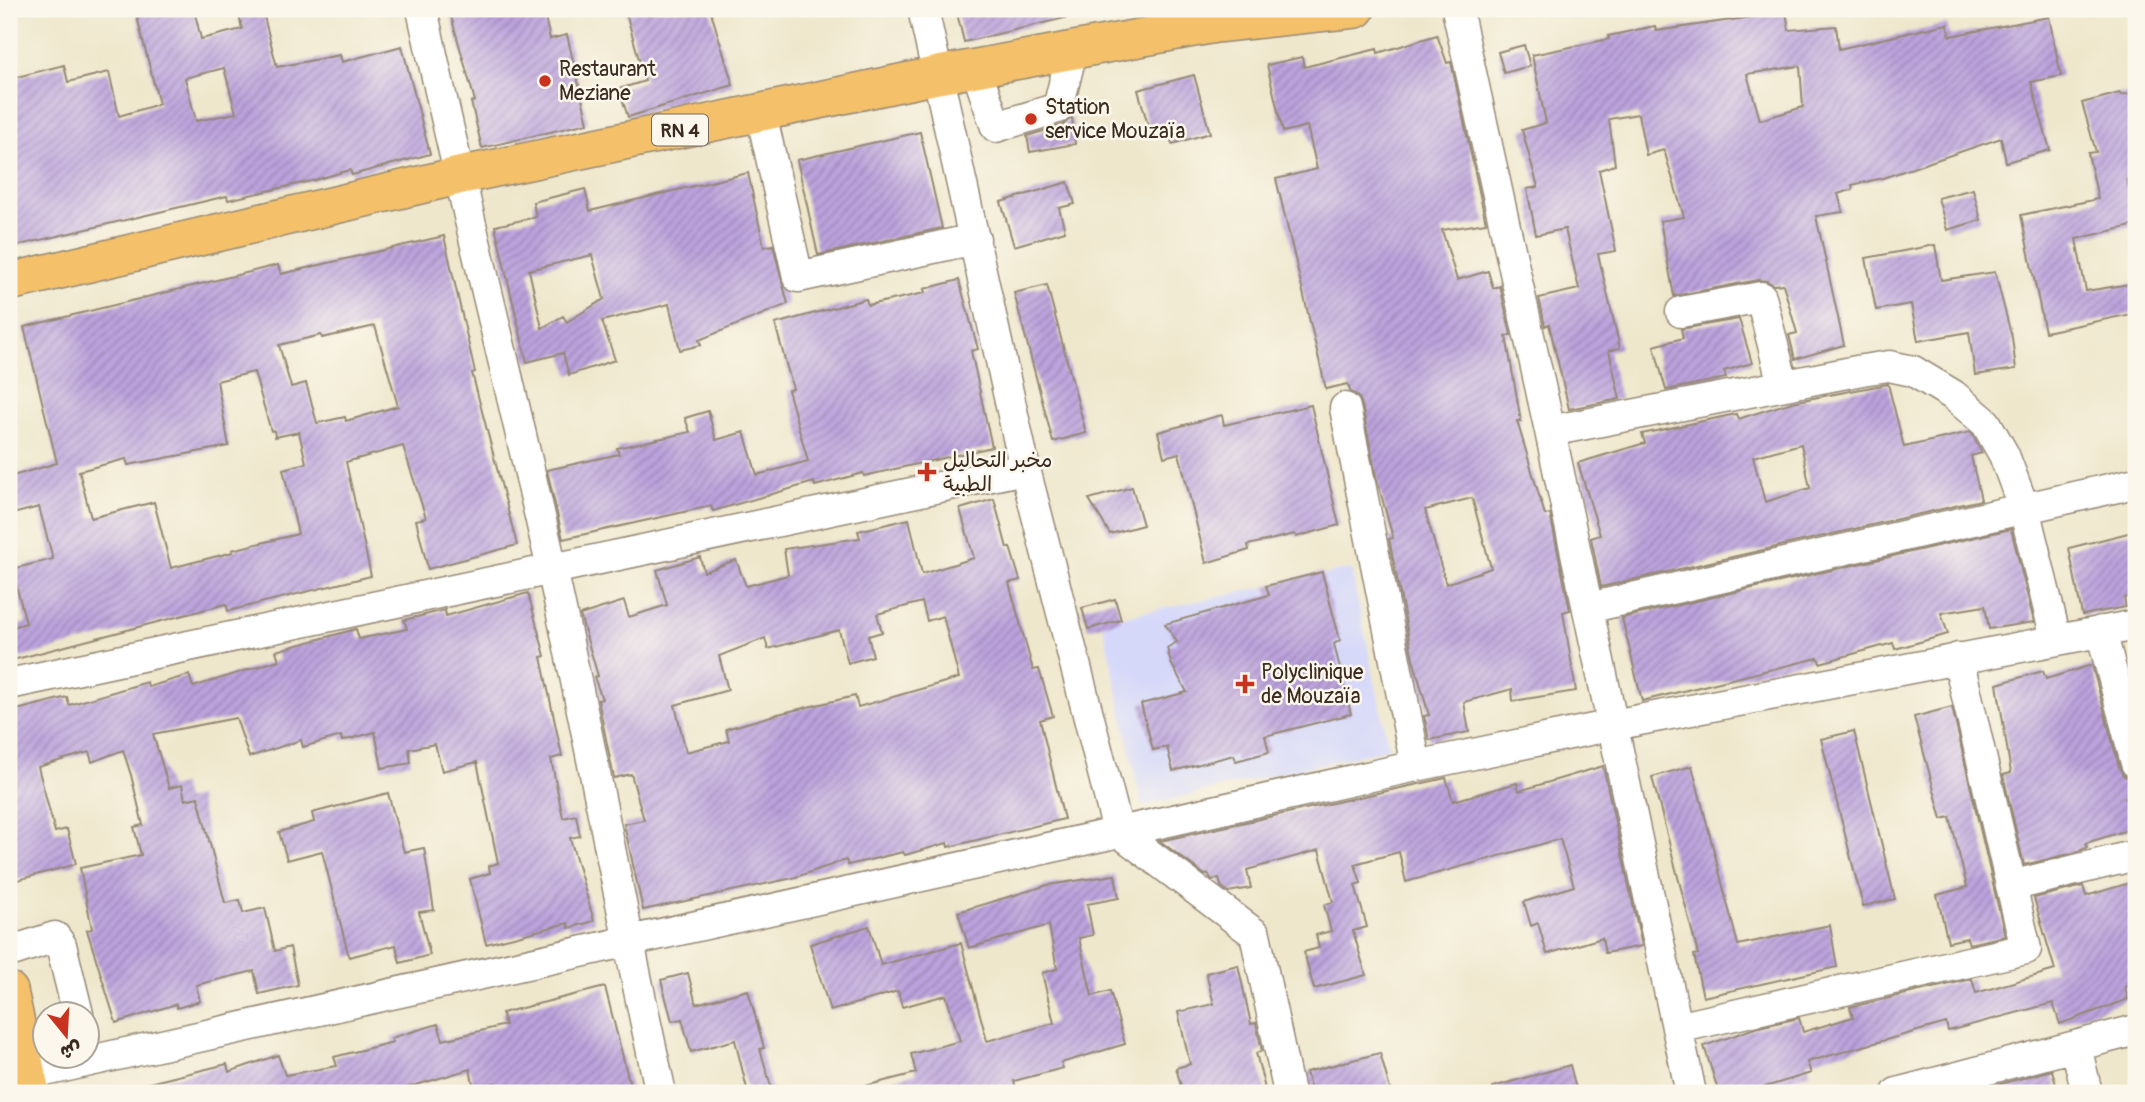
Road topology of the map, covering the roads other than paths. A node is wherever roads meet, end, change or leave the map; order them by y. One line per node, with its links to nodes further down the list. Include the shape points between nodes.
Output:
1 (422, 9): 10 (street)
2 (923, 9): 8 (street)
3 (1356, 9): 5 (main road, RN 4)
4 (1457, 9): 16 (street)
5 (1214, 17): 6 (main road, RN 4)
6 (1072, 51): 7 (main road, RN 4); 7 (street, via 1058,108 996,127)
7 (976, 68): 8 (main road, RN 4)
8 (938, 75): 9 (main road, RN 4); 11 (street)
9 (761, 113): 10 (main road, RN 4); 11 (street, via 798,276)
10 (458, 176): 12 (main road, RN 4); 20 (street)
11 (975, 239): 17 (street)
12 (9, 282)
13 (1681, 312): 14 (street, via 1761,298)
14 (1783, 385): 16 (street); 19 (street, via 1889,366 1913,371 1953,395 1986,423 2004,454)
15 (1345, 408): 29 (street)
16 (1550, 431): 21 (street)
17 (1025, 469): 20 (street); 30 (street)
18 (2135, 483): 19 (street)
19 (2024, 508): 21 (street); 24 (street)
20 (552, 570): 26 (street); 33 (street)
21 (1588, 608): 27 (street)
22 (2136, 625): 23 (street)
23 (2101, 631): 24 (street); 28 (street)
24 (2056, 639): 25 (street)
25 (1958, 658): 27 (street); 32 (street)
26 (9, 684)
27 (1613, 725): 29 (street); 37 (street)
28 (2136, 763)
29 (1416, 766): 30 (street)
30 (1118, 831): 33 (street); 44 (street, via 1255,934)
31 (2136, 855): 32 (street)
32 (2011, 886): 37 (street, via 2026,948)
33 (627, 940): 40 (street); 43 (street)
34 (9, 952): 36 (street, via 55,937 61,944)
35 (9, 990): 42 (main road)
36 (75, 1000)
37 (1677, 1028): 45 (street)
38 (2136, 1030): 39 (street)
39 (2076, 1046): 46 (street); 47 (street)
40 (102, 1054)
41 (54, 1070): 42 (street)
42 (22, 1082)
43 (661, 1093)
44 (1289, 1093)
45 (1690, 1093)
46 (1897, 1093)
47 (2087, 1093)

